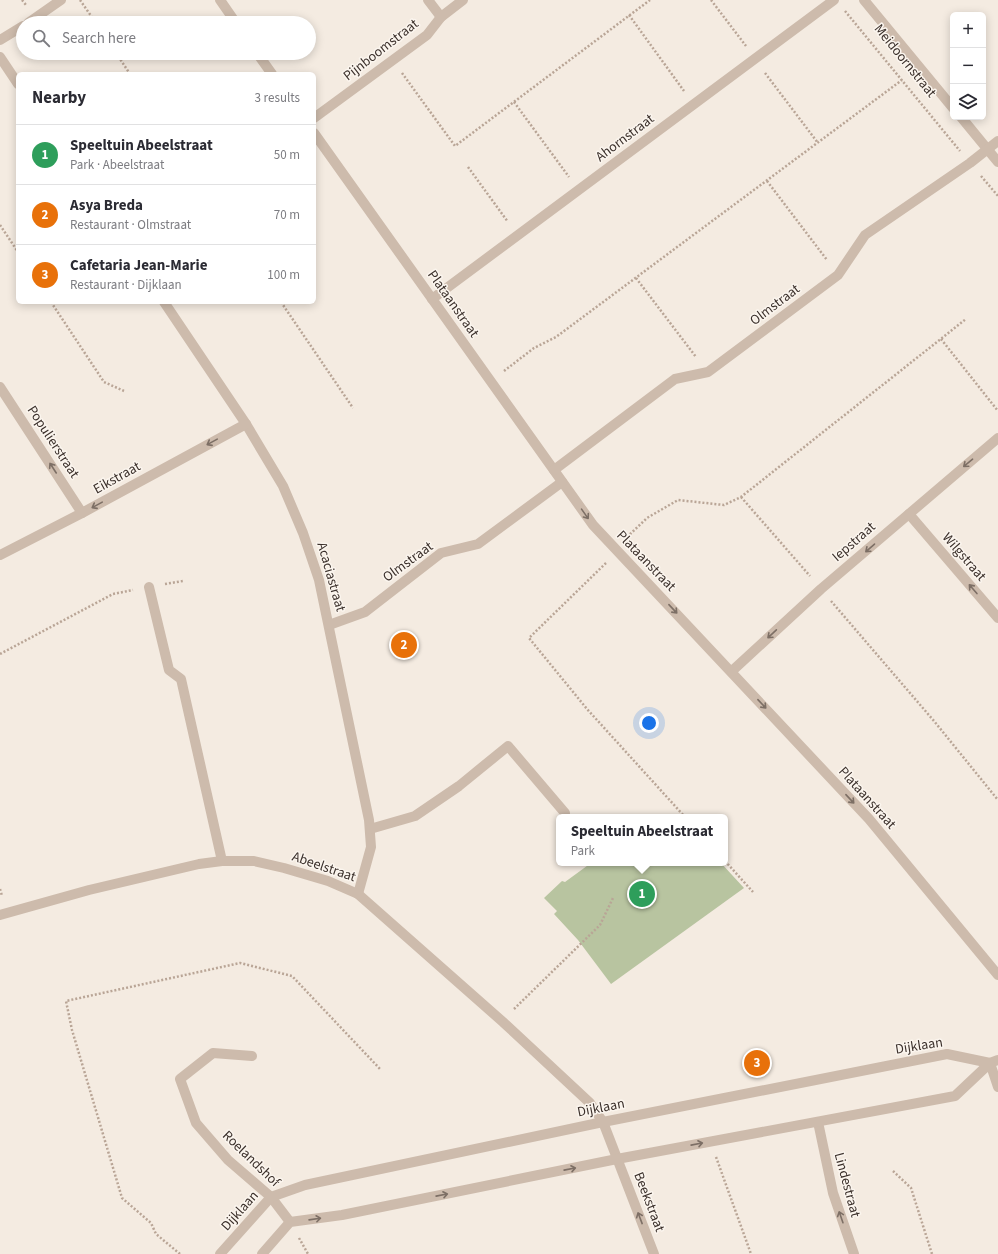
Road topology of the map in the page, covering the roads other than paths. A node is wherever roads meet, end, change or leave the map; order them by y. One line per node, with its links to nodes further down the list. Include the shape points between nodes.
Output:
1 (61, 0): 7 (street)
2 (220, 0): 8 (street)
3 (428, 0): 9 (street)
4 (463, 0): 9 (street, Pijnboomstraat)
5 (864, 0): 16 (street, Meidoornstraat)
6 (838, 3): 23 (street, Ahornstraat, via 755,59)
7 (38, 16)
8 (231, 16)
9 (440, 17): 17 (street, Pijnboomstraat, via 427,35)
10 (16, 30): 11 (street)
11 (0, 40)
12 (0, 57): 15 (street)
13 (262, 60): 14 (street)
14 (271, 72)
15 (16, 81)
16 (950, 104)
17 (316, 117)
18 (964, 120): 21 (street)
19 (316, 136): 23 (street, Plataanstraat)
20 (998, 141): 21 (street, Olmstraat)
21 (987, 148): 22 (street); 28 (street, Olmstraat, via 865,235 838,275 708,372 675,379)
22 (998, 162)
23 (432, 299): 28 (street, Plataanstraat)
24 (165, 304): 26 (street, Acaciastraat)
25 (0, 387): 30 (street, Populierstraat, one-way to 25)
26 (246, 424): 30 (street, Eikstraat, one-way to 30); 35 (street, Acaciastraat, via 283,486 304,533 319,580)
27 (998, 438): 31 (street, Iepstraat, one-way to 31)
28 (554, 470): 29 (street, Plataanstraat)
29 (562, 482): 35 (street, Olmstraat, via 478,544 441,553 365,612); 36 (street, Plataanstraat, one-way to 36, via 593,525)
30 (82, 513): 32 (street, Eikstraat)
31 (909, 514): 34 (street, Wilgstraat, one-way to 31); 36 (street, Iepstraat, one-way to 36, via 821,589)
32 (0, 555)
33 (150, 587): 39 (street, via 169,670 181,679)
34 (998, 618)
35 (329, 625): 38 (street, Acaciastraat)
36 (732, 671): 42 (street, Plataanstraat, one-way to 42, via 868,819)
37 (565, 813): 38 (street, via 508,746 459,786 415,816)
38 (370, 829): 40 (street, Acaciastraat, via 371,847)
39 (222, 860): 40 (street, Abeelstraat, via 254,861 277,866 328,881); 41 (street, Abeelstraat, via 89,890)
40 (358, 894): 46 (street, Abeelstraat, via 503,1022 590,1103)
41 (0, 915)
42 (998, 975)
43 (252, 1056): 49 (street, Roelandshof, via 213,1053 180,1079 196,1123 228,1160)
44 (994, 1061): 45 (street); 46 (street, Dijklaan, via 947,1054); 47 (street, via 955,1096)
45 (998, 1087)
46 (604, 1122): 48 (street, Beekstraat); 49 (street, Dijklaan, via 305,1185)
47 (818, 1122): 48 (street, one-way to 47); 54 (street, Lindestraat, one-way to 47, via 833,1194)
48 (617, 1160): 50 (street, one-way to 48, via 342,1215); 53 (street, Beekstraat, one-way to 48)
49 (271, 1197): 50 (street, Roelandshof); 51 (street, Dijklaan)
50 (290, 1222): 52 (street)
51 (220, 1254)
52 (262, 1254)
53 (654, 1254)
54 (854, 1254)

